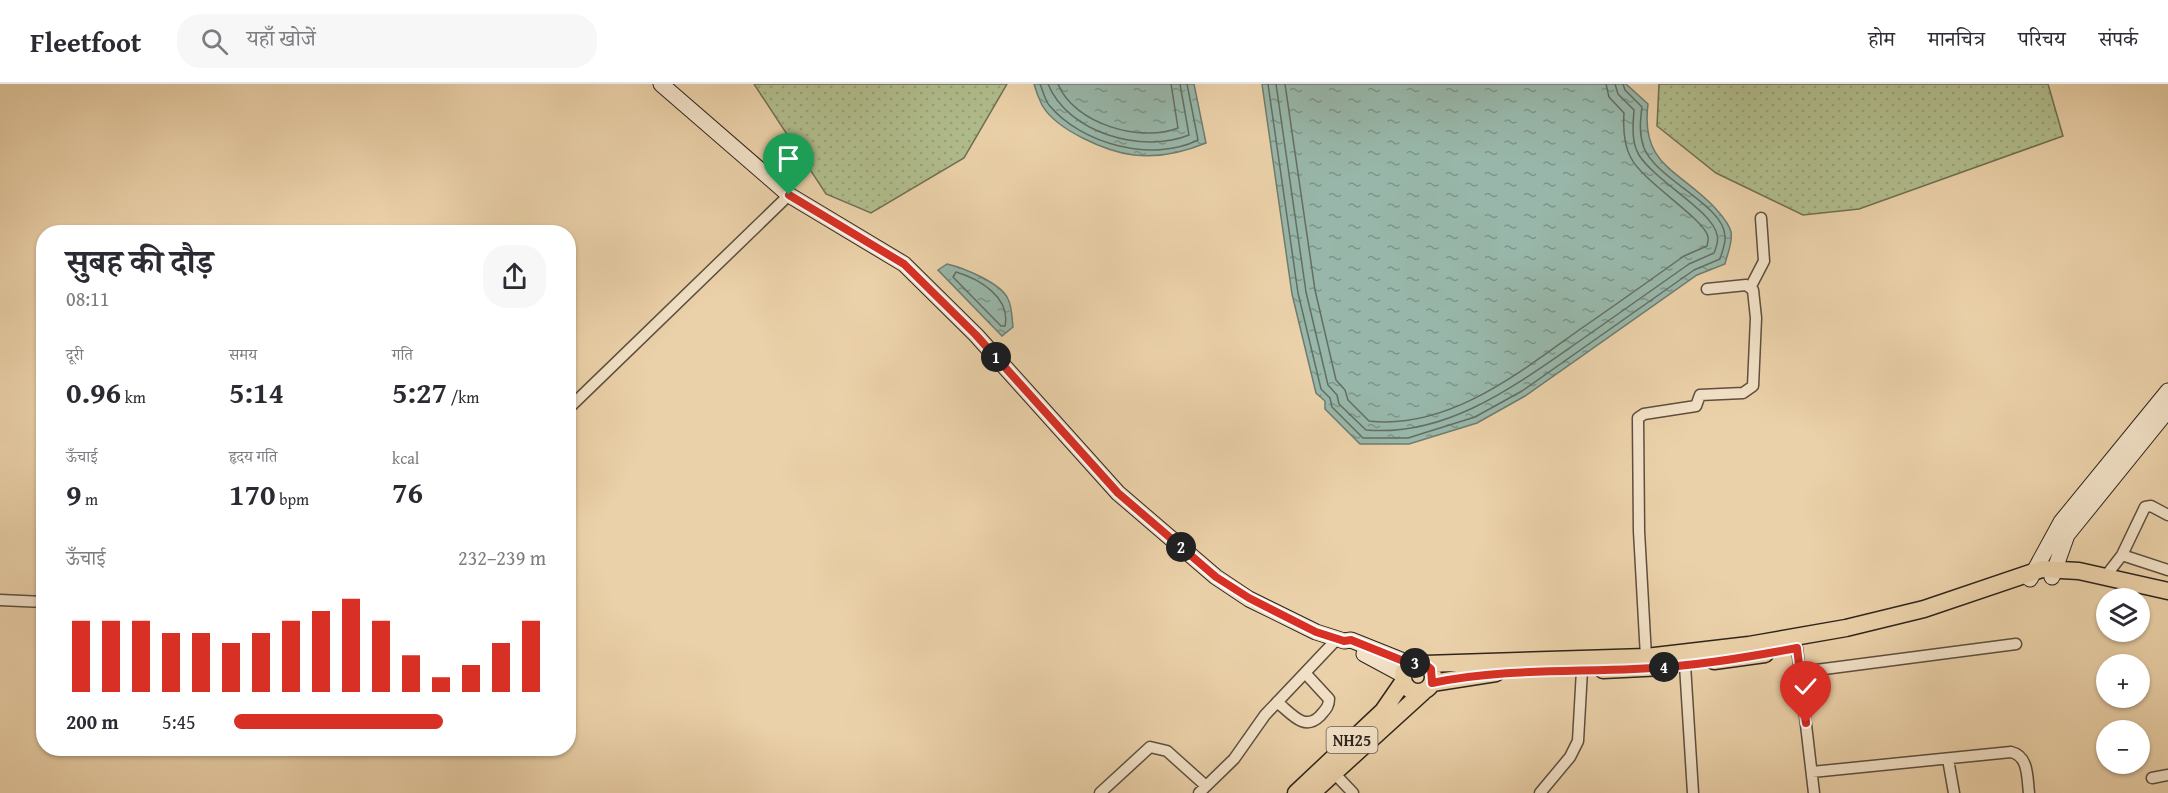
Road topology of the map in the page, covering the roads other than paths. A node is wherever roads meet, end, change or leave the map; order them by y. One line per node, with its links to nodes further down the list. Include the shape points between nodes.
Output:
1 (661, 84): 2 (street)
2 (789, 195): 7 (street); 19 (street, via 904,264 976,335 1118,493 1216,577 1249,598)
3 (1761, 218): 4 (street, via 1764,261)
4 (1751, 286): 5 (street); 22 (street, via 1756,318 1751,390 1700,395 1696,406 1638,418)
5 (1707, 289)
6 (2168, 391): 13 (street, via 2061,522)
7 (576, 401)
8 (2168, 411): 12 (street, via 2077,521 2060,548)
9 (2168, 515): 10 (street, via 2145,507)
10 (2122, 555): 11 (street); 14 (street)
11 (2167, 566)
12 (2053, 572): 13 (main road); 14 (main road); 17 (main road)
13 (2030, 576): 21 (main road, via 1917,621); 22 (main road, via 1846,628)
14 (2105, 577): 15 (main road)
15 (2168, 591)
16 (0, 600): 18 (street)
17 (2168, 600)
18 (36, 602)
19 (1340, 640): 25 (street); 27 (street)
20 (2016, 644): 26 (street)
21 (1797, 648): 23 (main road); 26 (street)
22 (1646, 657): 25 (main road)
23 (1684, 665): 24 (main road); 41 (street)
24 (1582, 670): 28 (main road, via 1483,673); 40 (street, via 1578,741)
25 (1410, 671): 28 (main road, via 1408,689); 28 (main road, via 1431,669); 37 (main road, NH25, via 1383,711)
26 (1801, 672): 31 (street)
27 (1306, 674): 29 (street); 29 (street, via 1329,699 1328,708 1315,721 1302,722)
28 (1428, 687): 32 (main road, NH25)
29 (1277, 702): 35 (street, via 1234,759)
30 (1948, 759): 31 (street); 43 (street); 44 (street, via 2019,754 2024,759)
31 (1812, 772): 42 (street)
32 (1334, 773): 38 (main road, NH25); 39 (street)
33 (2168, 775): 34 (street)
34 (2152, 778)
35 (1202, 789): 36 (street, via 1167,751 1150,747)
36 (1100, 793)
37 (1296, 793)
38 (1312, 793)
39 (1353, 793)
40 (1540, 793)
41 (1692, 793)
42 (1814, 793)
43 (1954, 793)
44 (2029, 793)

